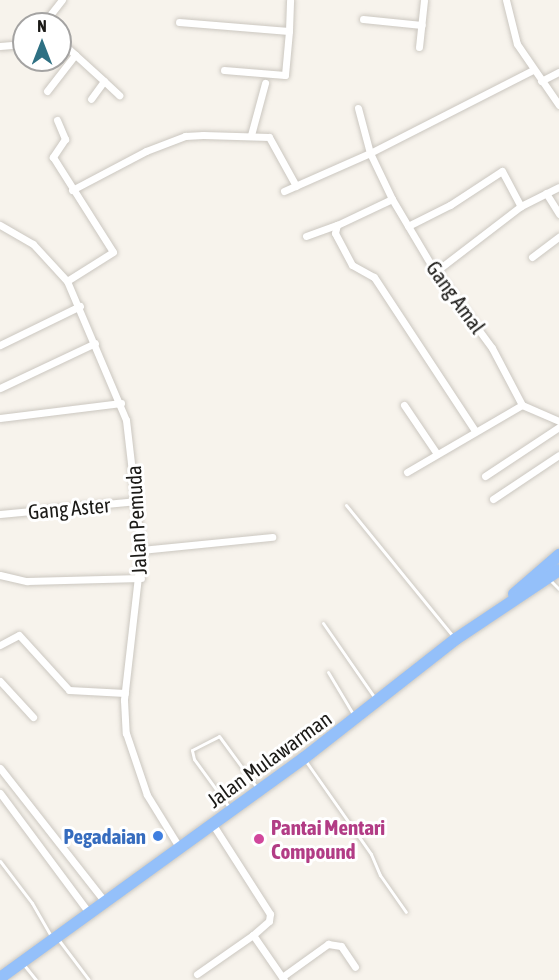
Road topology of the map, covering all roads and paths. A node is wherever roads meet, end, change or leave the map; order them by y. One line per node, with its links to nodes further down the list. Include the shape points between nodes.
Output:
1 (62, 0): 5 (street)
2 (290, 0): 9 (street)
3 (424, 0): 8 (street)
4 (507, 0): 14 (street, via 512,31)
5 (52, 12)
6 (363, 19): 8 (street)
7 (179, 22): 9 (street)
8 (422, 25): 10 (street)
9 (289, 31): 13 (street, via 285,75)
10 (419, 47)
11 (72, 52): 12 (street)
12 (75, 55): 16 (street); 19 (street)
13 (224, 70)
14 (533, 70): 17 (street); 26 (street)
15 (559, 72): 17 (street)
16 (104, 81): 20 (street); 21 (street)
17 (541, 81): 22 (street)
18 (265, 83): 25 (street)
19 (47, 91)
20 (119, 95)
21 (92, 99)
22 (559, 105)
23 (358, 108): 26 (street, Gang Amal)
24 (57, 120): 29 (street, via 65,139 53,157)
25 (251, 135): 27 (street, via 269,137); 29 (street, via 185,136)
26 (370, 153): 27 (street); 32 (street, Gang Amal)
27 (296, 186): 30 (street)
28 (559, 187): 31 (street)
29 (72, 190): 42 (street, via 112,252)
30 (284, 191)
31 (546, 193): 33 (street); 34 (street)
32 (392, 199): 36 (street); 37 (street, Gang Amal)
33 (521, 206): 37 (street, via 502,171 450,205); 41 (street)
34 (559, 214)
35 (0, 225): 42 (street, Jalan Pemuda, via 33,244)
36 (337, 225): 38 (street); 53 (street, via 335,233 352,265 374,277)
37 (408, 226): 41 (street, Gang Amal)
38 (306, 236)
39 (559, 237): 40 (street)
40 (532, 257)
41 (435, 272): 49 (street, Gang Amal, via 492,348)
42 (67, 281): 43 (street, Jalan Pemuda)
43 (80, 306): 44 (street, Jalan Pemuda); 45 (street)
44 (94, 343): 46 (street); 47 (street, Jalan Pemuda)
45 (0, 345)
46 (0, 388)
47 (121, 403): 50 (street); 59 (street, Jalan Pemuda, via 132,445)
48 (404, 405): 54 (street)
49 (522, 405): 51 (street); 53 (street)
50 (0, 418)
51 (559, 421)
52 (559, 427): 57 (street)
53 (475, 431): 54 (street)
54 (437, 454): 56 (street)
55 (559, 455): 58 (street)
56 (407, 472)
57 (485, 476)
58 (493, 499)
59 (137, 501): 61 (street, Gang Aster); 63 (street, Jalan Pemuda)
60 (346, 505): 69 (lane)
61 (0, 514)
62 (272, 537): 63 (street)
63 (141, 550): 66 (street, Jalan Pemuda)
64 (554, 568): 67 (lane); 69 (highway, Jalan Mulawarman)
65 (0, 574): 66 (street, via 27,581)
66 (141, 578): 73 (street, Jalan Pemuda)
67 (559, 588)
68 (323, 623): 74 (lane)
69 (456, 639): 74 (highway, Jalan Mulawarman)
70 (0, 645): 73 (street, via 19,636 69,690)
71 (328, 672): 76 (lane)
72 (0, 681): 75 (street)
73 (125, 693): 83 (street, Jalan Pemuda, via 126,733 135,766 147,795)
74 (378, 702): 76 (highway, Jalan Mulawarman)
75 (33, 717)
76 (356, 719): 77 (highway, Jalan Mulawarman)
77 (304, 758): 79 (highway, Jalan Mulawarman); 86 (lane)
78 (0, 768): 85 (street)
79 (260, 791): 81 (highway, Jalan Mulawarman); 81 (lane, via 223,738 215,736 192,750 194,759)
80 (0, 794): 87 (street)
81 (232, 811): 82 (highway, Jalan Mulawarman)
82 (213, 825): 83 (highway, Jalan Mulawarman); 89 (street, via 270,914 269,921)
83 (179, 847): 85 (highway, Jalan Mulawarman)
84 (0, 861): 88 (lane)
85 (105, 902): 87 (highway, Jalan Mulawarman)
86 (406, 912)
87 (90, 914): 88 (highway, Jalan Mulawarman)
88 (53, 936): 90 (highway, Jalan Mulawarman); 96 (lane)
89 (253, 936): 92 (street); 94 (street)
90 (21, 961): 93 (highway, Jalan Mulawarman); 95 (lane)
91 (355, 967): 94 (street, via 341,946 328,944)
92 (197, 974)
93 (0, 978)
94 (283, 978)
95 (36, 980)
96 (89, 980)

